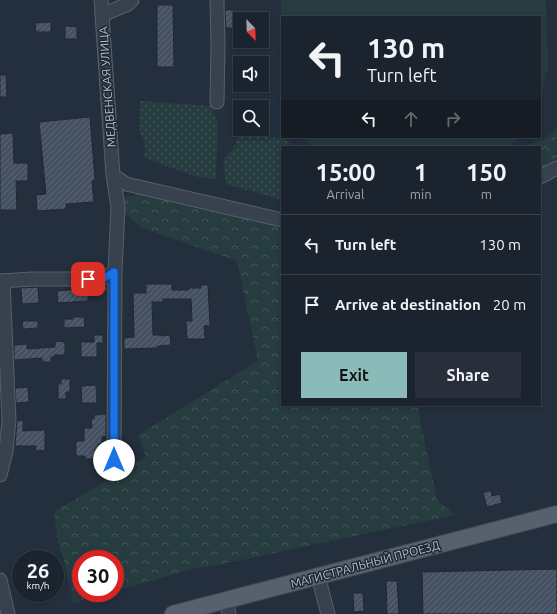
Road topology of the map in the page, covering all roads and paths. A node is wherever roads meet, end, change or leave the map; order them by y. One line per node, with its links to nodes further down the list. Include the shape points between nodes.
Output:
1 (100, 0): 4 (street, МЕДВЕНСКАЯ УЛИЦА)
2 (132, 0): 4 (street)
3 (217, 0): 5 (street)
4 (102, 15): 7 (street, МЕДВЕНСКАЯ УЛИЦА)
5 (217, 102)
6 (557, 168): 8 (street)
7 (113, 175): 9 (street, via 126,184); 10 (street, МЕДВЕНСКАЯ УЛИЦА, via 118,207)
8 (541, 177)
9 (281, 220)
10 (114, 272): 11 (street, via 102,279); 12 (street, МЕДВЕНСКАЯ УЛИЦА)
11 (1, 281): 13 (street, via 9,420 6,452)
12 (114, 460)
13 (0, 475)
14 (557, 514): 15 (main road, МАГИСТРАЛЬНЫЙ ПРОЕЗД)
15 (318, 576): 17 (main road, МАГИСТРАЛЬНЫЙ ПРОЕЗД); 20 (street)
16 (0, 580): 18 (street)
17 (228, 607): 19 (main road, МАГИСТРАЛЬНЫЙ ПРОЕЗД)
18 (8, 614)
19 (173, 614)
20 (328, 614)

